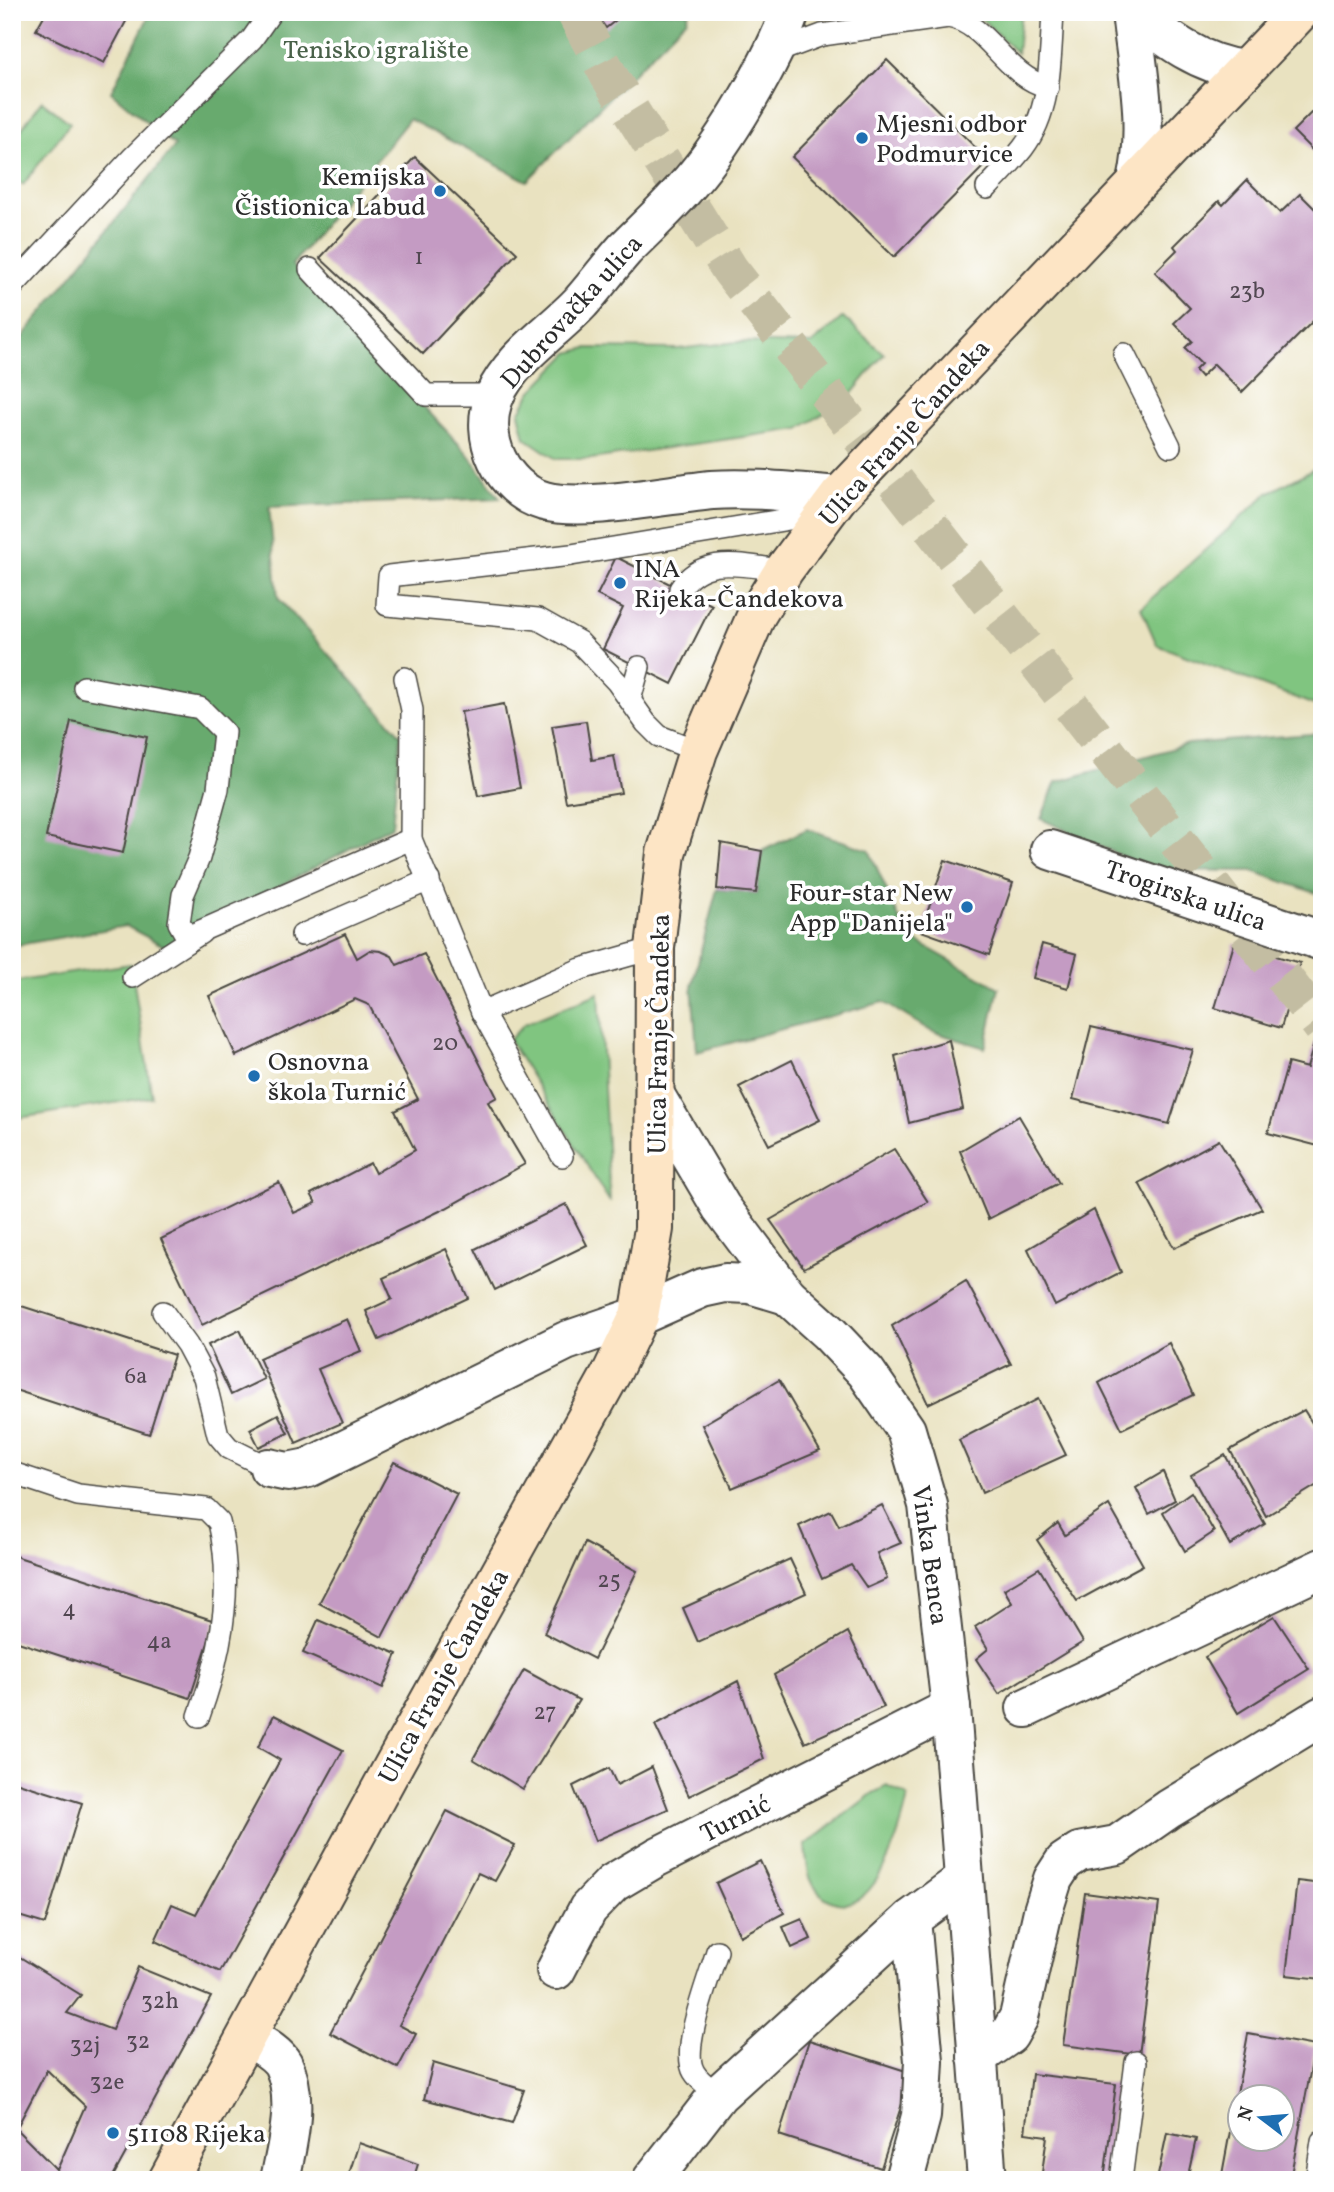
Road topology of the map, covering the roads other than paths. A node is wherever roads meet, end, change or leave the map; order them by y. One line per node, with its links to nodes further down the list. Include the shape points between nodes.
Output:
1 (271, 12): 12 (lane, via 252,39)
2 (790, 12): 6 (street, Dubrovačka ulica)
3 (1053, 12): 8 (lane)
4 (1132, 12): 7 (street, via 1207,62); 9 (street, via 1144,125)
5 (1300, 12): 7 (street, Ulica Franje Čandeka)
6 (774, 53): 8 (lane, via 822,36 948,17 976,30 1024,79); 14 (street, Dubrovačka ulica, via 693,179 512,370)
7 (1244, 70): 9 (street, Ulica Franje Čandeka)
8 (1048, 87): 10 (lane, via 1036,127)
9 (1137, 181): 16 (street, Ulica Franje Čandeka)
10 (987, 188)
11 (310, 269): 14 (lane, via 426,395)
12 (12, 287)
13 (1124, 354): 15 (lane)
14 (495, 395): 16 (street, Dubrovačka ulica, via 489,420 493,447 502,472 521,494 577,505 716,490)
15 (1170, 446)
16 (833, 505): 17 (street, Ulica Franje Čandeka); 22 (lane, via 571,555 388,576 387,605 538,619 579,642)
17 (784, 570): 18 (lane, via 708,565 690,574); 23 (street, Ulica Franje Čandeka, via 752,625)
18 (680, 589)
19 (639, 667): 22 (lane)
20 (405, 678): 24 (lane, via 412,710)
21 (84, 688): 27 (lane, via 200,708 225,732 218,789 199,858 183,895 179,923 187,937)
22 (630, 700): 23 (lane, via 659,736)
23 (698, 751): 30 (street, Ulica Franje Čandeka, via 666,853)
24 (411, 839): 26 (lane); 27 (lane)
25 (1050, 849): 29 (street, Trogirska ulica)
26 (429, 880): 28 (lane); 32 (lane)
27 (201, 933): 31 (lane)
28 (302, 935)
29 (1322, 941)
30 (654, 948): 32 (lane, via 581,969); 33 (street, Ulica Franje Čandeka)
31 (133, 977)
32 (482, 1012): 34 (lane)
33 (656, 1097): 35 (street, Vinka Benca, via 721,1207); 37 (street, Ulica Franje Čandeka, via 654,1229)
34 (562, 1156)
35 (787, 1295): 37 (street, via 750,1284 725,1283); 42 (street, Vinka Benca, via 866,1372 906,1430 928,1505)
36 (163, 1312): 38 (lane, via 204,1377 218,1435 229,1448)
37 (639, 1316): 38 (street, via 566,1341 308,1468 288,1472); 49 (street, Ulica Franje Čandeka)
38 (269, 1468)
39 (12, 1473): 43 (lane, via 78,1494 206,1509 219,1522 225,1580 222,1630)
40 (1322, 1568): 41 (street)
41 (1027, 1708)
42 (951, 1709): 45 (street, Vinka Benca); 48 (street, Turnić, via 613,1883 588,1909)
43 (199, 1716)
44 (1322, 1716): 50 (street, via 1116,1845 1079,1852 1064,1862 1043,1911 1019,2017 1009,2035)
45 (962, 1881): 46 (street); 50 (street, Vinka Benca)
46 (911, 1919): 52 (street); 57 (street, via 924,2062 921,2116)
47 (717, 1951): 52 (lane, via 693,2033 691,2064 694,2074)
48 (556, 1970)
49 (248, 2037): 54 (street, Ulica Franje Čandeka); 55 (street, via 282,2063 289,2086 291,2110)
50 (977, 2057): 58 (street, Vinka Benca)
51 (1136, 2062): 59 (lane)
52 (718, 2095): 56 (street)
53 (1322, 2141): 60 (lane)
54 (168, 2180)
55 (279, 2180)
56 (652, 2180)
57 (904, 2180)
58 (987, 2180)
59 (1121, 2180)
60 (1316, 2180)

